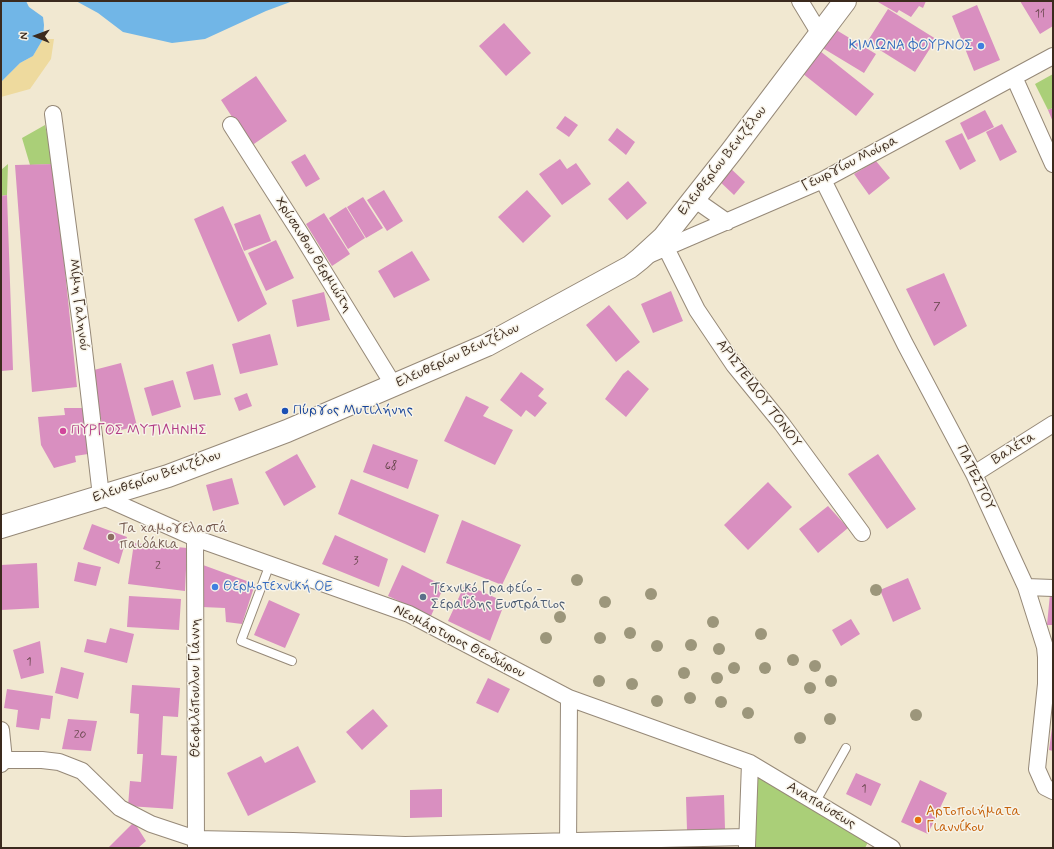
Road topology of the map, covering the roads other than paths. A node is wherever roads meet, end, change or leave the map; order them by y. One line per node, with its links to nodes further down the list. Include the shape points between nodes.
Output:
1 (800, 1): 3 (street)
2 (844, 1): 3 (main road, Ελευθερίου Βενιζέλου)
3 (820, 34): 10 (main road, Ελευθερίου Βενιζέλου)
4 (1053, 56): 5 (street, Γεωργίου Μούρα)
5 (1014, 77): 8 (street); 9 (street, Γεωργίου Μούρα)
6 (53, 114): 17 (street, Μίμη Γαληνού)
7 (231, 125): 14 (street, Χρύσανθου Θερμιώτη, via 302,236)
8 (1053, 164)
9 (823, 180): 11 (street, Γεωργίου Μούρα); 16 (street, ΠΑΤΕΣΤΟΥ)
10 (694, 199): 11 (street); 13 (main road, Ελευθερίου Βενιζέλου, via 664,237)
11 (727, 222): 12 (street, Γεωργίου Μούρα)
12 (666, 248): 13 (street, Γεωργίου Μούρα); 19 (street, ΑΡΙΣΤΕΙΔΟΥ ΤΟΝΟΥ, via 697,310 734,365 782,424)
13 (640, 259): 14 (main road, Ελευθερίου Βενιζέλου, via 487,345)
14 (392, 386): 17 (main road, Ελευθερίου Βενιζέλου, via 287,431 168,476)
15 (1053, 424): 16 (street, Βαλέτα)
16 (974, 474): 22 (street, ΠΑΤΕΣΤΟΥ)
17 (101, 496): 18 (main road, Ελευθερίου Βενιζέλου); 20 (street, Νεομάρτυρος Θεοδώρου)
18 (1, 527)
19 (862, 533)
20 (195, 538): 21 (street, Νεομάρτυρος Θεοδώρου); 33 (street, Θεοφιλόπουλου Γιάννη)
21 (270, 564): 25 (lane, via 241,641); 26 (street, Νεομάρτυρος Θεοδώρου, via 409,614)
22 (1026, 587): 23 (street); 24 (street, ΠΑΤΕΣΤΟΥ)
23 (1053, 588)
24 (1049, 647): 31 (street, ΠΑΤΕΣΤΟΥ, via 1037,769 1045,786)
25 (292, 661)
26 (569, 698): 30 (street, Νεομάρτυρος Θεοδώρου); 35 (street)
27 (1, 730): 29 (street)
28 (846, 748): 32 (lane)
29 (2, 762): 33 (street, via 42,760 59,762 82,771 120,808)
30 (750, 763): 32 (street, Αναπαύσεως); 34 (street)
31 (1053, 791)
32 (815, 803): 37 (street, Αναπαύσεως)
33 (196, 843): 36 (street, via 293,841)
34 (747, 843): 35 (street)
35 (568, 844): 36 (street)
36 (405, 847)
37 (892, 848)

